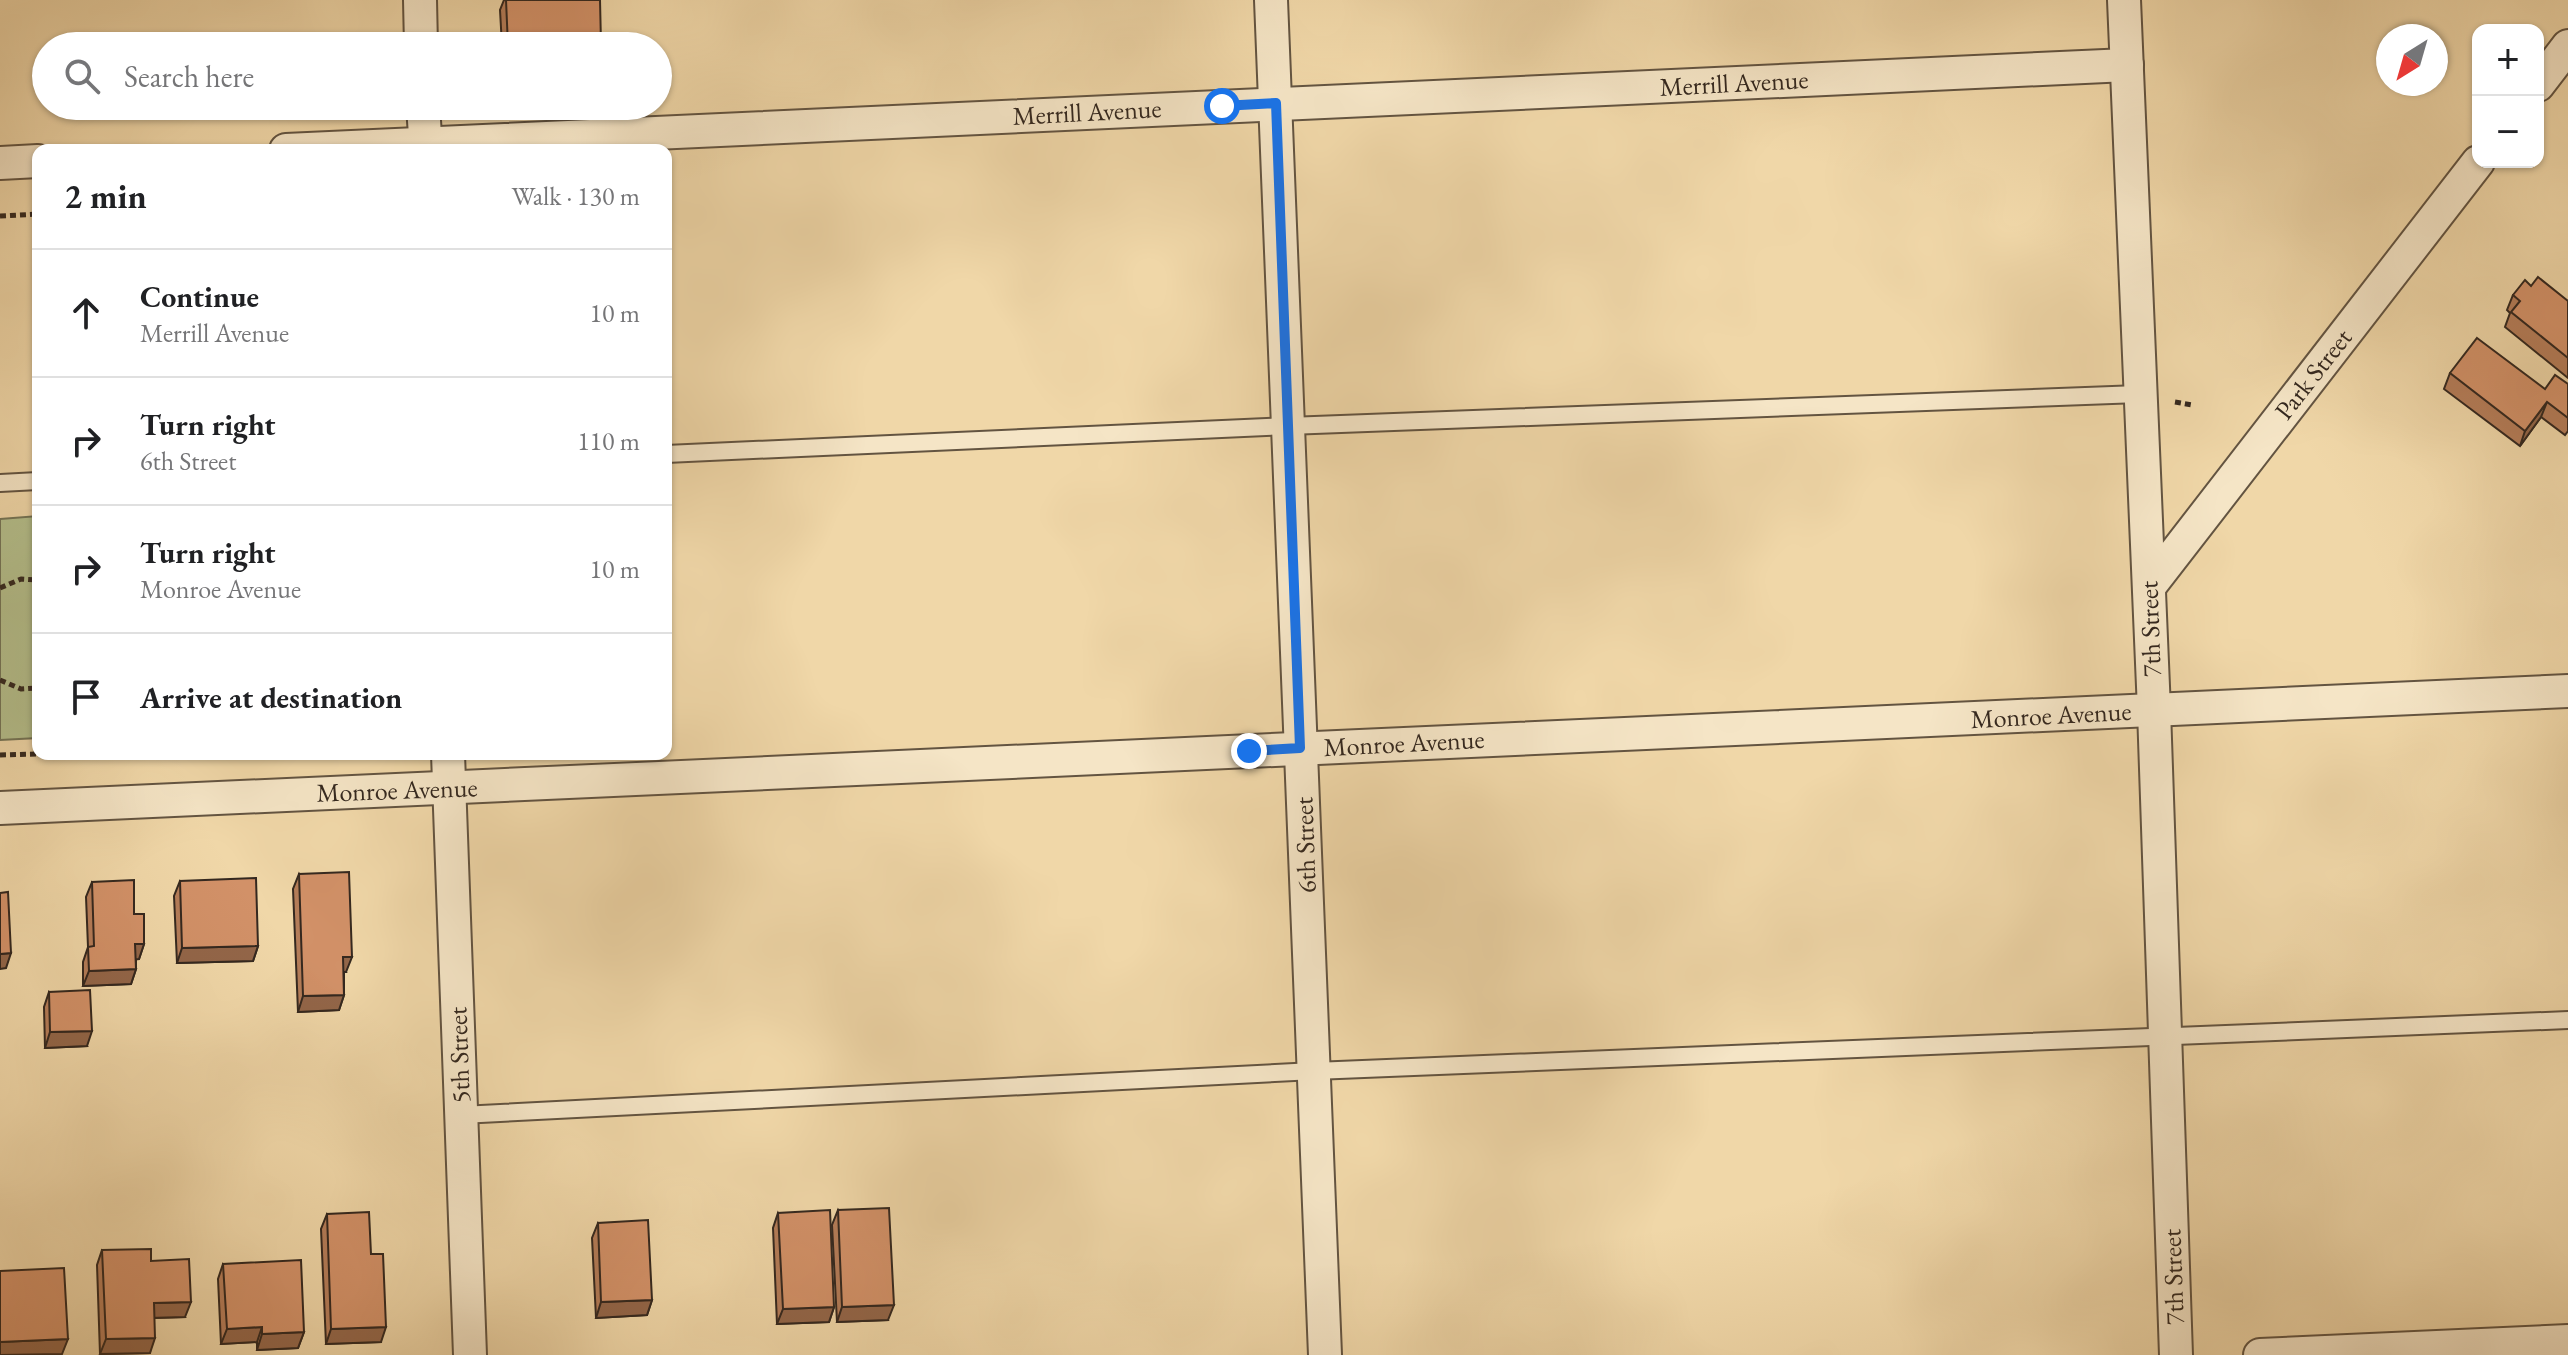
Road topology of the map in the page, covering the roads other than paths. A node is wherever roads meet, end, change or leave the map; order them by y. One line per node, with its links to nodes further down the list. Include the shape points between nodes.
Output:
1 (420, 0): 4 (street)
2 (1271, 0): 8 (street, 6th Street)
3 (2124, 0): 6 (street, 7th Street)
4 (421, 32)
5 (2568, 46): 7 (street)
6 (2127, 65): 8 (street, Merrill Avenue); 15 (street, 7th Street)
7 (2544, 77)
8 (1276, 103): 11 (street, Merrill Avenue); 16 (street, 6th Street)
9 (424, 120): 10 (street)
10 (426, 144)
11 (466, 144)
12 (32, 161): 13 (street)
13 (0, 163)
14 (2473, 168): 20 (street, Park Street)
15 (2139, 394): 16 (lane); 20 (street, 7th Street)
16 (1288, 426): 17 (lane); 23 (street, 6th Street)
17 (672, 454)
18 (32, 481): 19 (lane)
19 (0, 483)
20 (2149, 587): 22 (street, 7th Street)
21 (2568, 691): 22 (street, Monroe Avenue)
22 (2154, 710): 23 (street, Monroe Avenue); 28 (street, 7th Street)
23 (1300, 748): 25 (street, Monroe Avenue); 29 (street, 6th Street)
24 (448, 760): 25 (street, 5th Street)
25 (449, 789): 26 (street, Monroe Avenue); 30 (street, 5th Street)
26 (0, 808)
27 (2568, 1020): 28 (lane)
28 (2166, 1038): 29 (lane); 34 (street, 7th Street)
29 (1314, 1071): 30 (lane); 33 (street, 6th Street)
30 (461, 1115): 32 (street, 5th Street)
31 (2568, 1341): 35 (street)
32 (470, 1355)
33 (1325, 1355)
34 (2176, 1355)
35 (2260, 1355)

